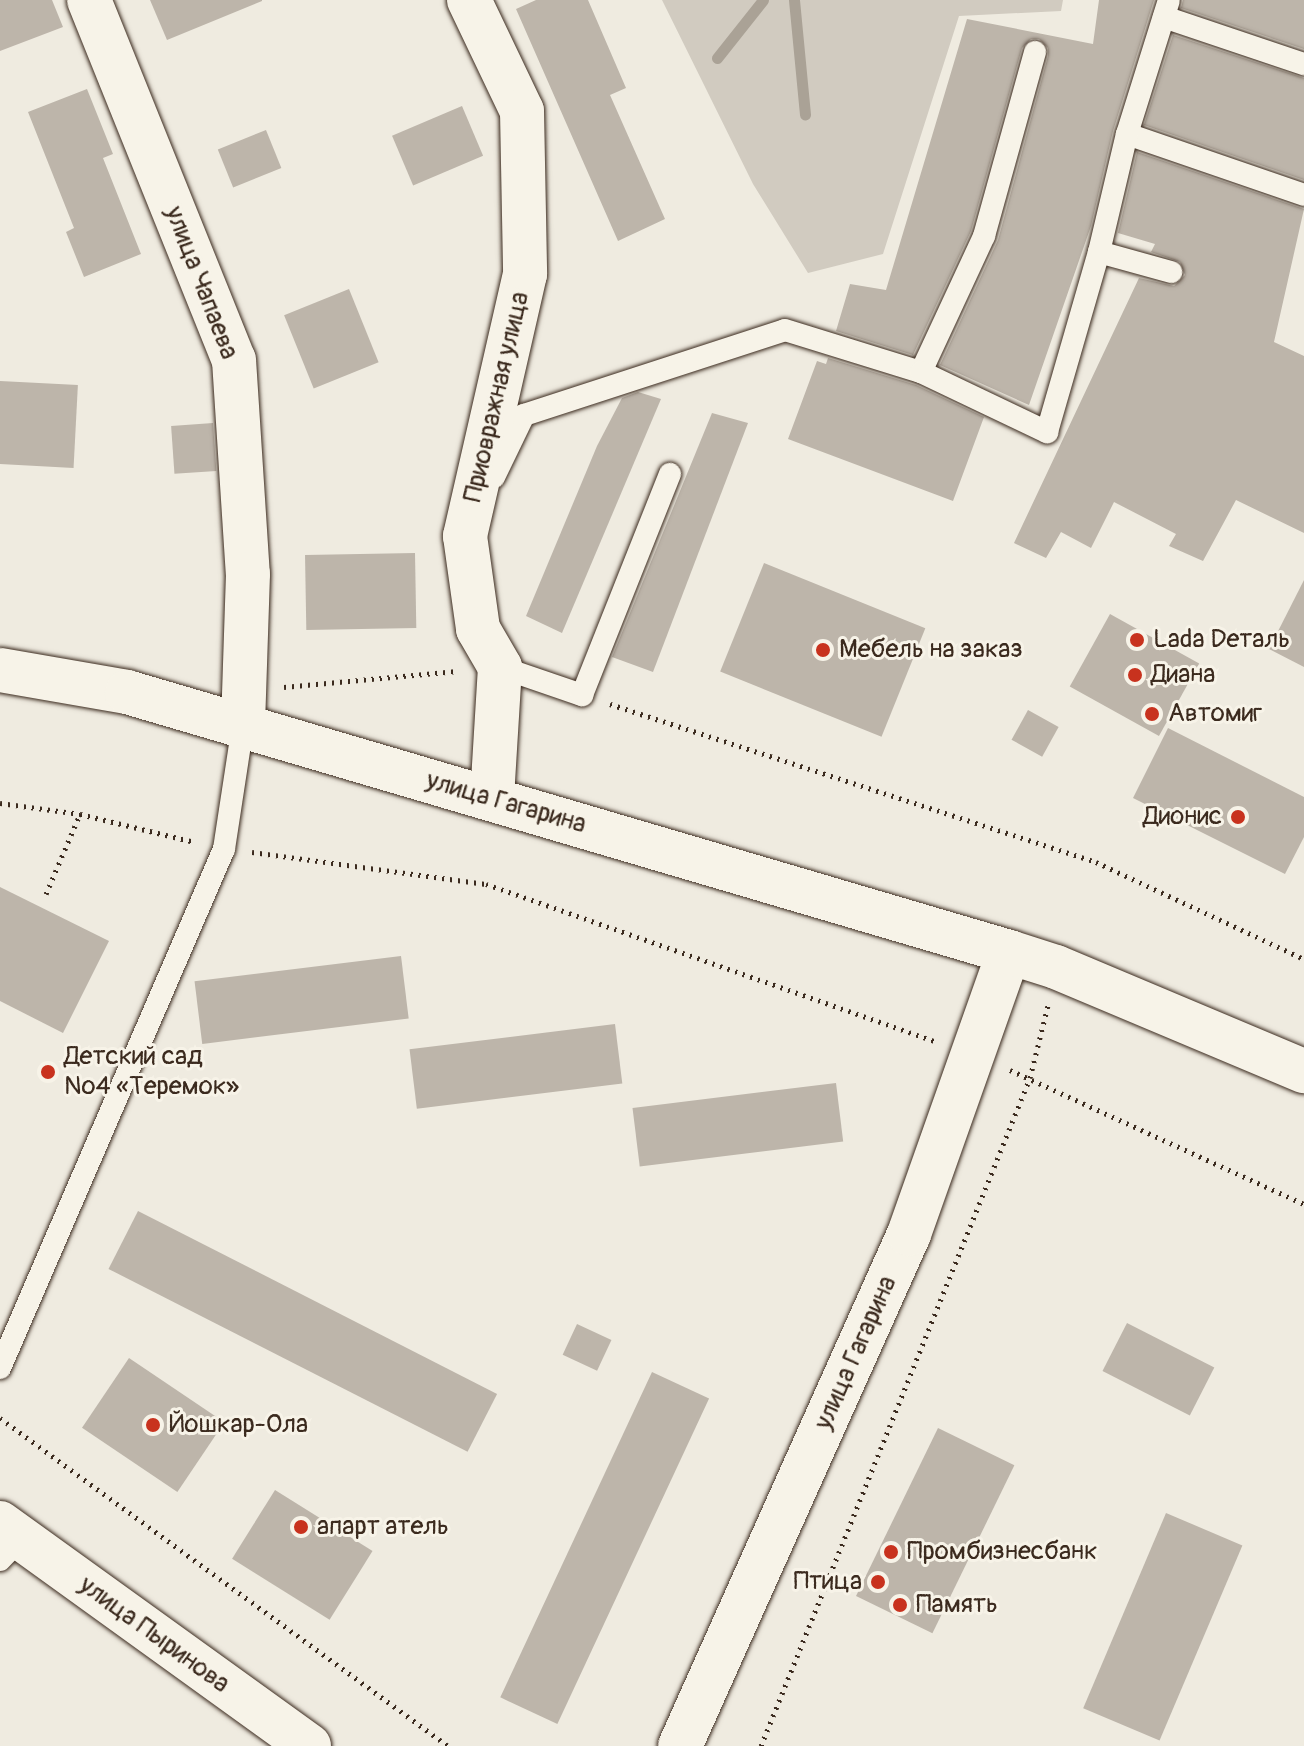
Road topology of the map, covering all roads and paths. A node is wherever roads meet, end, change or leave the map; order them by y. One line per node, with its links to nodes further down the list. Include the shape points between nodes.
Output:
1 (89, 0): 16 (street, улица Чапаева, via 234,360 248,574)
2 (469, 0): 12 (street, Приовражная улица, via 522,111 525,274)
3 (1167, 9): 5 (lane); 6 (lane)
4 (1035, 52): 10 (lane, via 984,236)
5 (1304, 64)
6 (1127, 134): 7 (lane); 8 (lane)
7 (1304, 195)
8 (1099, 252): 9 (lane); 10 (lane, via 1047,432)
9 (1171, 272)
10 (921, 372): 12 (lane, via 785,330 524,415)
11 (670, 474): 15 (lane)
12 (465, 536): 13 (street, Приовражная улица, via 478,629)
13 (500, 667): 15 (lane); 17 (street)
14 (0, 670): 16 (street, улица Гагарина, via 127,692)
15 (582, 695): 23 (path, via 1096,862)
16 (243, 725): 17 (street, улица Гагарина); 20 (lane)
17 (492, 799): 22 (street, улица Гагарина)
18 (0, 803): 19 (path)
19 (80, 814): 20 (path); 21 (path)
20 (224, 849): 25 (path, via 486,884); 29 (lane)
21 (46, 894)
22 (1009, 952): 25 (street, улица Гагарина); 26 (street, улица Гагарина)
23 (1304, 959)
24 (1051, 993): 27 (path)
25 (970, 1054): 27 (path); 34 (street, улица Гагарина, via 909,1234)
26 (1304, 1071)
27 (1030, 1078): 28 (path); 35 (path)
28 (1304, 1204)
29 (0, 1368)
30 (0, 1418): 33 (path)
31 (7, 1541): 32 (street, улица Пыринова)
32 (309, 1746)
33 (448, 1746)
34 (680, 1746)
35 (761, 1746)

